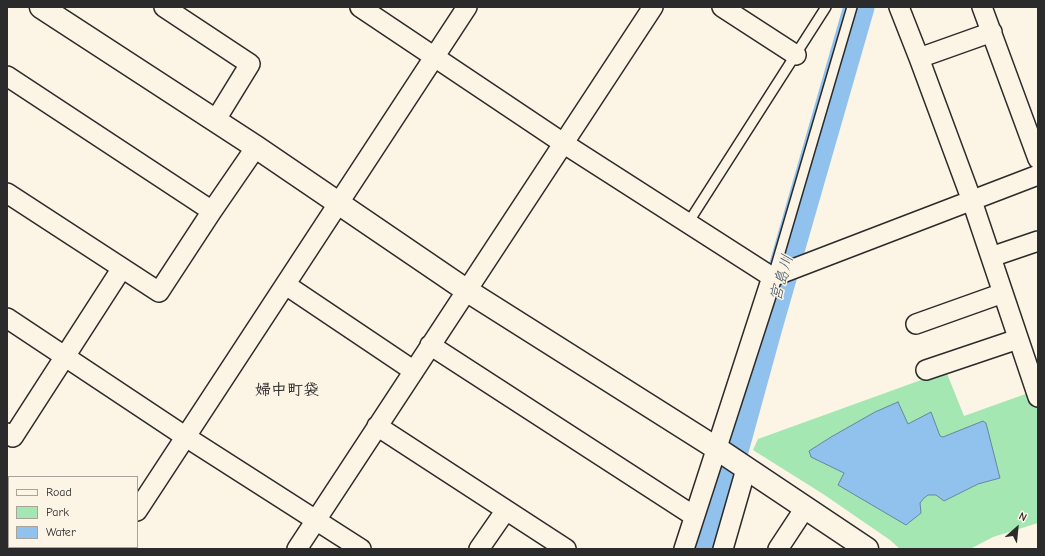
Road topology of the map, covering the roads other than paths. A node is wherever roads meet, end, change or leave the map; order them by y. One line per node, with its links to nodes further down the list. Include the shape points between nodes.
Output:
1 (41, 7): 16 (street)
2 (164, 7): 16 (street, via 250,64)
3 (360, 7): 13 (street)
4 (467, 7): 13 (street)
5 (653, 7): 17 (street)
6 (722, 7): 12 (street)
7 (826, 7): 12 (lane)
8 (852, 7): 29 (lane)
9 (899, 7): 14 (street)
10 (982, 7): 11 (street)
11 (992, 32): 14 (street); 19 (street)
12 (796, 55): 25 (lane)
13 (434, 57): 17 (street); 23 (street)
14 (919, 58): 22 (street)
15 (7, 76): 24 (street)
16 (215, 120): 18 (street)
17 (563, 143): 25 (street); 31 (street)
18 (256, 147): 23 (street); 24 (street)
19 (1038, 159)
20 (1038, 175): 22 (street)
21 (7, 194): 28 (street)
22 (972, 201): 27 (street); 29 (street)
23 (338, 204): 30 (street); 31 (street)
24 (212, 211): 28 (street, via 159,292)
25 (688, 223): 29 (street)
26 (1038, 241): 27 (street)
27 (991, 257): 32 (street)
28 (122, 268): 37 (street)
29 (772, 277): 44 (street)
30 (286, 285): 39 (street); 43 (street)
31 (466, 290): 36 (street); 44 (street)
32 (1003, 293): 34 (street); 35 (street)
33 (7, 318): 37 (street)
34 (916, 324)
35 (1018, 339): 38 (street); 40 (street)
36 (430, 345): 39 (street); 49 (street)
37 (65, 357): 42 (street, via 13,437); 43 (street)
38 (926, 370)
39 (414, 371): 41 (street)
40 (1038, 397)
41 (377, 426): 48 (street); 50 (street)
42 (7, 433)
43 (186, 437): 47 (street); 50 (street)
44 (716, 448): 45 (street); 49 (street)
45 (746, 469): 46 (street); 56 (street)
46 (805, 508): 57 (street); 58 (street)
47 (138, 509)
48 (506, 510): 53 (street); 54 (street)
49 (694, 516): 55 (street)
50 (316, 519): 51 (street); 52 (street)
51 (297, 549)
52 (361, 549)
53 (479, 549)
54 (566, 549)
55 (684, 549)
56 (723, 549)
57 (778, 549)
58 (867, 549)

